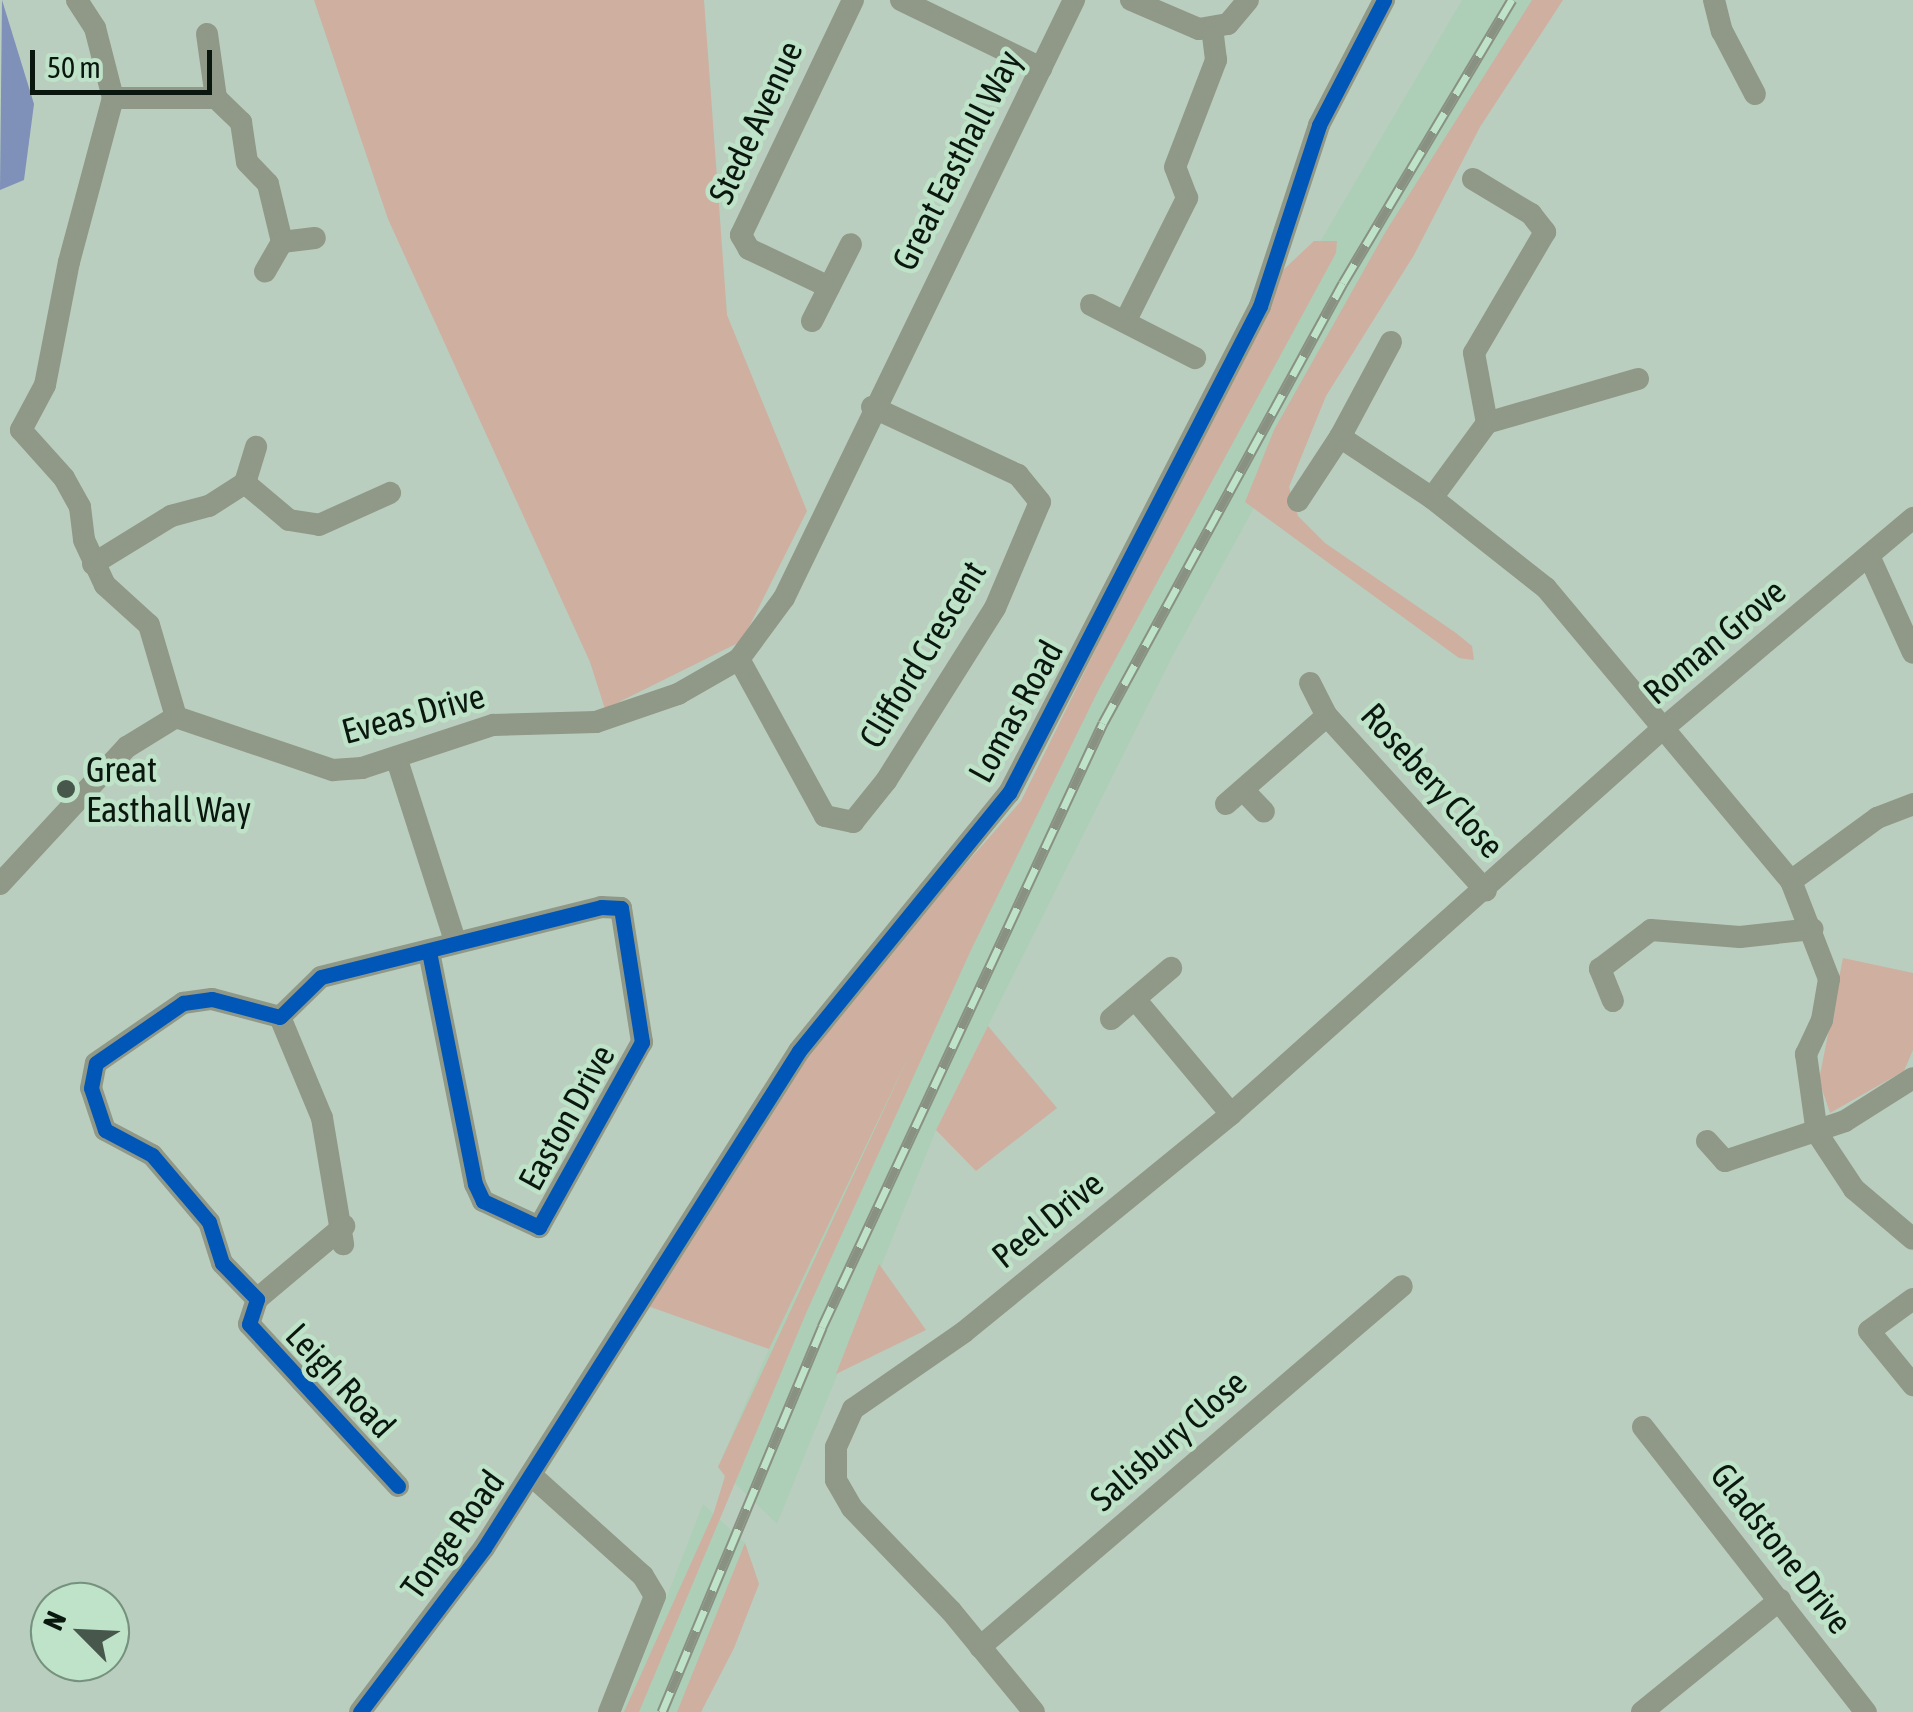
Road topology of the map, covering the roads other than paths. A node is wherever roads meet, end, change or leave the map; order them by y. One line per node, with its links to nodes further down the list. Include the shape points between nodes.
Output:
1 (77, 0): 13 (street, via 95,28)
2 (853, 0): 20 (street, Stede Avenue, via 741,235 748,249)
3 (901, 0): 11 (street)
4 (1074, 0): 11 (street, Great Easthall Way)
5 (1132, 0): 9 (street, via 1189,26)
6 (1248, 0): 9 (street, via 1228,24)
7 (1384, 0): 69 (street, Lomas Road, via 1319,125 1260,306 1009,793 799,1051)
8 (1714, 0): 12 (street, via 1722,32)
9 (1212, 29): 23 (street, via 1216,60 1175,166 1187,198)
10 (207, 34): 14 (street)
11 (1041, 68): 25 (street, Great Easthall Way)
12 (1755, 94)
13 (113, 98): 14 (street); 30 (street, via 68,262 45,385)
14 (216, 98): 17 (street, via 241,122 247,162 268,184)
15 (1473, 179): 29 (street, via 1531,214 1545,232 1474,354)
16 (315, 238): 17 (street)
17 (282, 242): 19 (street)
18 (851, 244): 20 (street)
19 (265, 270)
20 (829, 287): 22 (street)
21 (1091, 305): 23 (street)
22 (812, 321)
23 (1125, 322): 26 (street)
24 (1390, 342): 31 (street)
25 (900, 352): 28 (street, Eveas Drive)
26 (1196, 358)
27 (1638, 379): 29 (street)
28 (872, 406): 41 (street, Eveas Drive, via 784,598); 41 (street, Clifford Crescent, via 1018,475 1040,502 995,608 886,782 853,822 826,816)
29 (1487, 423): 35 (street)
30 (10, 432): 39 (street, via 64,478 80,506)
31 (1340, 437): 35 (street); 36 (street)
32 (256, 447): 33 (street)
33 (245, 484): 34 (street, via 288,520 319,524); 39 (street, via 210,506 171,516)
34 (390, 493)
35 (1432, 498): 45 (street, via 1546,588)
36 (1298, 501)
37 (1913, 518): 38 (street, Roman Grove)
38 (1870, 558): 40 (street); 45 (street, Roman Grove)
39 (94, 564): 43 (street, via 105,585 150,626)
40 (1913, 653)
41 (739, 659): 46 (street, Eveas Drive, via 678,694 596,722 493,724)
42 (1310, 682): 44 (street, Rosebery Close)
43 (176, 716): 46 (street, Eveas Drive, via 333,770); 51 (street, via 127,747)
44 (1327, 716): 48 (street, Rosebery Close, via 1234,797); 52 (street, Rosebery Close)
45 (1660, 730): 49 (street, Roman Grove); 50 (street)
46 (397, 760): 54 (street)
47 (1913, 804): 50 (street, via 1877,818)
48 (1264, 812)
49 (1563, 821): 52 (street, Peel Drive)
50 (1791, 881): 53 (street)
51 (0, 884)
52 (1486, 891): 62 (street, Peel Drive)
53 (1813, 929): 58 (street, via 1740,938 1651,930 1600,969); 63 (street, via 1829,979 1822,1020 1806,1054)
54 (455, 941): 55 (street); 55 (street, Easton Drive, via 622,908 642,1042 538,1227 483,1201 475,1184)
55 (430, 952): 59 (street, via 321,977)
56 (1171, 968): 57 (street)
57 (1134, 999): 60 (street); 62 (street)
58 (1613, 1000)
59 (280, 1016): 67 (street, via 322,1118 344,1235); 67 (street, Leigh Road, via 212,999 183,1003 96,1063 91,1088 105,1130 152,1156 183,1186 209,1222 222,1263)
60 (1111, 1019)
61 (1913, 1078): 63 (street)
62 (1231, 1114): 75 (street, Peel Drive, via 964,1332 852,1410 836,1447 836,1480)
63 (1816, 1133): 64 (street, via 1764,1144 1725,1162); 65 (street, via 1854,1189)
64 (1707, 1141)
65 (1913, 1238)
66 (1402, 1286): 75 (street, Salisbury Close)
67 (257, 1299): 73 (street, Leigh Road, via 249,1324)
68 (1913, 1299): 70 (street, via 1868,1331)
69 (582, 1384): 72 (street, Tonge Road)
70 (1913, 1385)
71 (1643, 1427): 74 (street, Gladstone Drive)
72 (532, 1476): 76 (street, Tonge Road); 77 (street, via 643,1576 656,1596)
73 (398, 1486)
74 (1780, 1600): 79 (street); 80 (street, Gladstone Drive)
75 (980, 1647): 78 (street, Peel Drive)
76 (360, 1712)
77 (610, 1712)
78 (1034, 1712)
79 (1642, 1712)
80 (1866, 1712)

